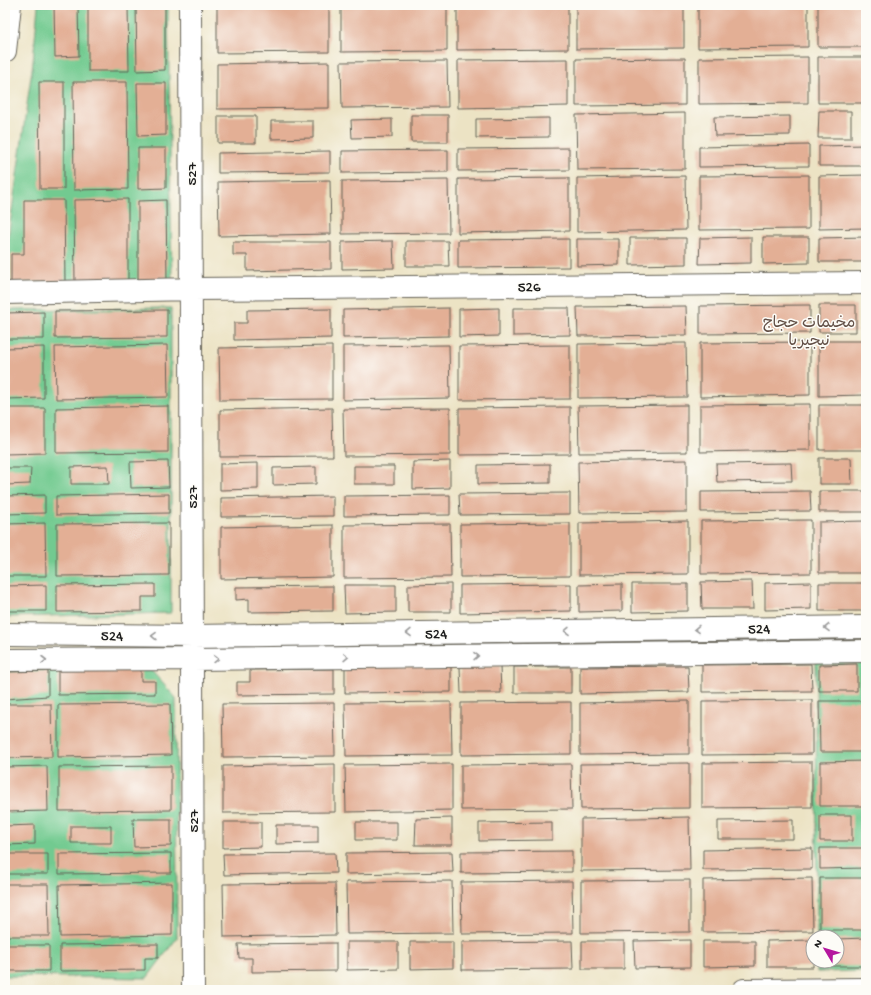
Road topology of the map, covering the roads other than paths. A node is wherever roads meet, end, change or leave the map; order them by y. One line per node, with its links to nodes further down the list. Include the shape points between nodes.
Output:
1 (10, 5): 3 (street)
2 (190, 5): 5 (street, 527)
3 (5, 51)
4 (866, 283): 5 (street, 526)
5 (192, 289): 6 (street, 526); 9 (street, 527)
6 (5, 292)
7 (866, 627): 9 (street, 524, one-way to 9)
8 (5, 634): 9 (street, 524, one-way to 8)
9 (193, 636): 11 (street, 527)
10 (866, 651): 11 (street, 524, one-way to 10)
11 (193, 659): 12 (street, 524, one-way to 11); 14 (street, 527)
12 (5, 660)
13 (866, 989): 15 (street)
14 (193, 990)
15 (744, 990)

